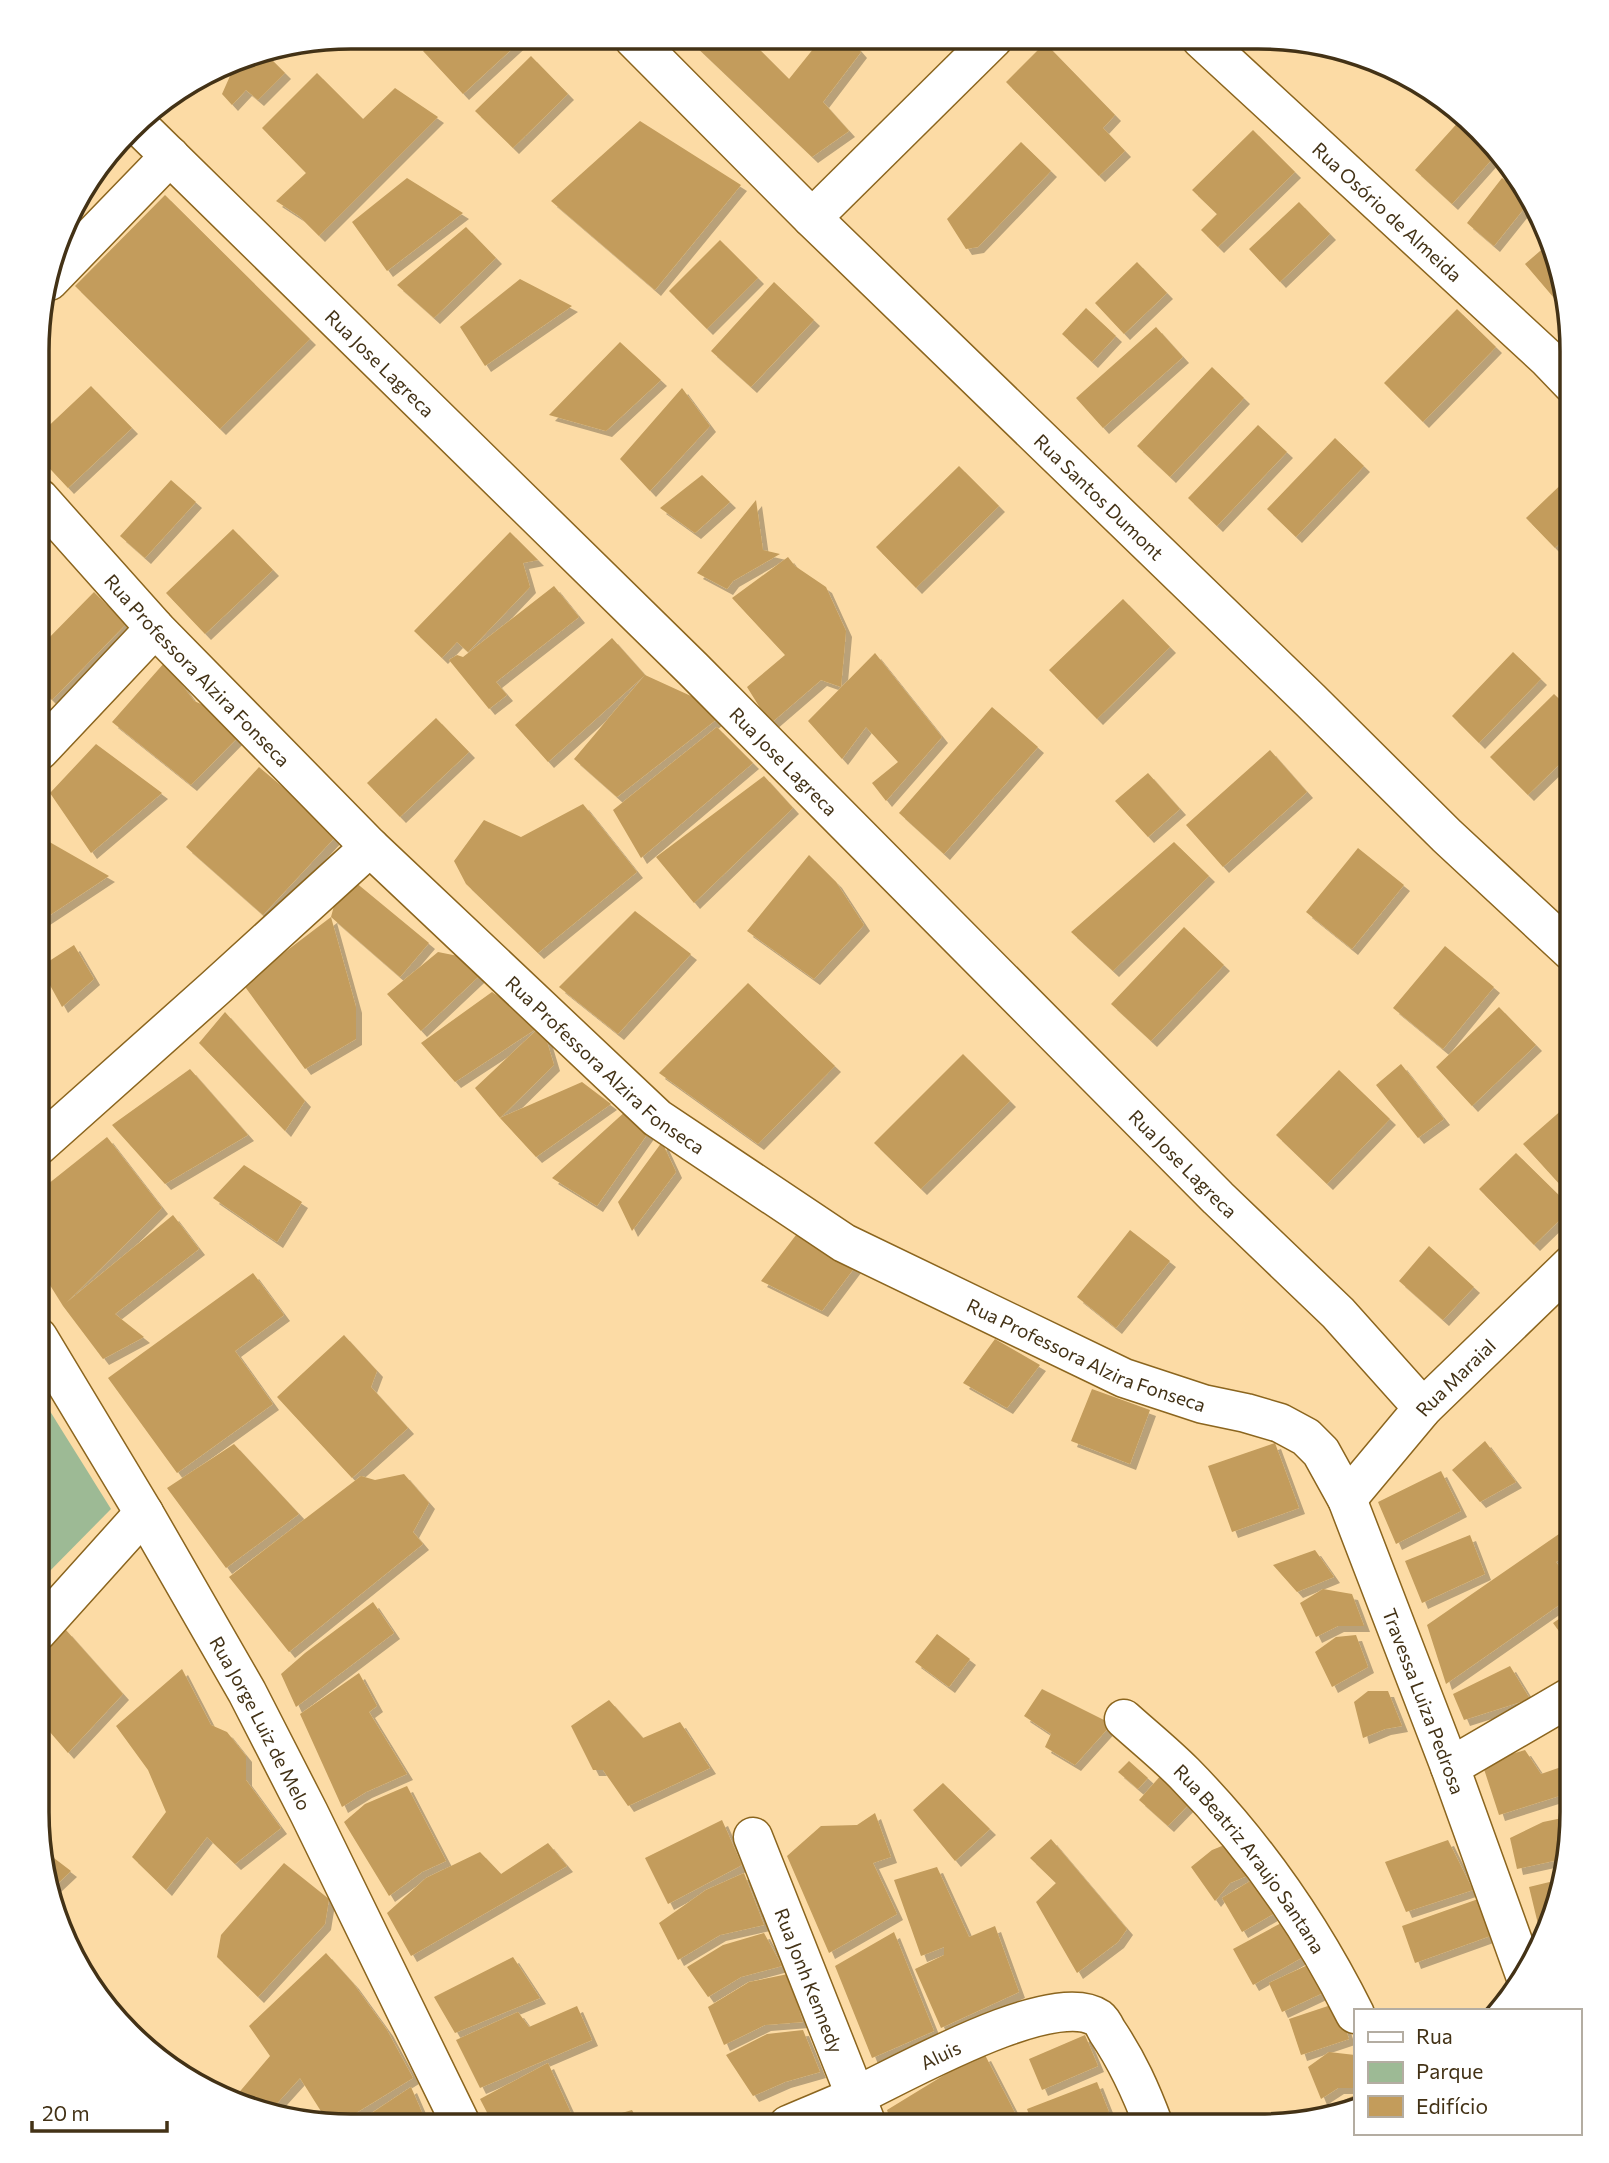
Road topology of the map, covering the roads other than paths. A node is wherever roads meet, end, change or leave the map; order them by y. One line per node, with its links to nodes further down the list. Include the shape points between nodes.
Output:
1 (645, 49): 6 (street, Rua Santos Dumont)
2 (983, 49): 6 (street)
3 (1212, 49): 8 (street, Rua Osório de Almeida)
4 (145, 131): 5 (street, Rua Jose Lagreca)
5 (170, 156): 7 (street); 17 (street, Rua Jose Lagreca, via 693,669 1338,1313)
6 (812, 218): 13 (street, Rua Santos Dumont)
7 (60, 270)
8 (1560, 357)
9 (49, 509): 10 (street, Rua Professora Alzira Fonseca)
10 (155, 628): 11 (street); 12 (street, Rua Professora Alzira Fonseca)
11 (49, 740)
12 (370, 847): 14 (street); 18 (street, Rua Professora Alzira Fonseca, via 657,1118 844,1243 1124,1378 1280,1423)
13 (1560, 941)
14 (49, 1136)
15 (1560, 1276): 17 (street, Rua Maraial)
16 (49, 1355): 20 (street, Rua Jorge Luiz de Melo)
17 (1423, 1408): 19 (street, Rua Maraial)
18 (1306, 1437): 19 (street, Travessa Luiza Pedrosa, via 1321,1452)
19 (1346, 1500): 24 (street, Travessa Luiza Pedrosa)
20 (144, 1513): 21 (street); 29 (street, Rua Jorge Luiz de Melo, via 247,1692)
21 (49, 1619)
22 (1560, 1703): 24 (street)
23 (1124, 1719): 27 (street, Rua Beatriz Araujo Santana, via 1183,1772 1258,1859 1316,1943)
24 (1450, 1767): 26 (street, Travessa Luiza Pedrosa)
25 (753, 1837): 28 (street, Rua Jonh Kennedy)
26 (1520, 1962)
27 (1354, 2012)
28 (861, 2110): 30 (street, Aluis); 31 (street, Aluis, via 969,2041 1057,2012 1080,2012 1099,2019 1125,2057)
29 (456, 2114)
30 (842, 2114)
31 (1149, 2114)

